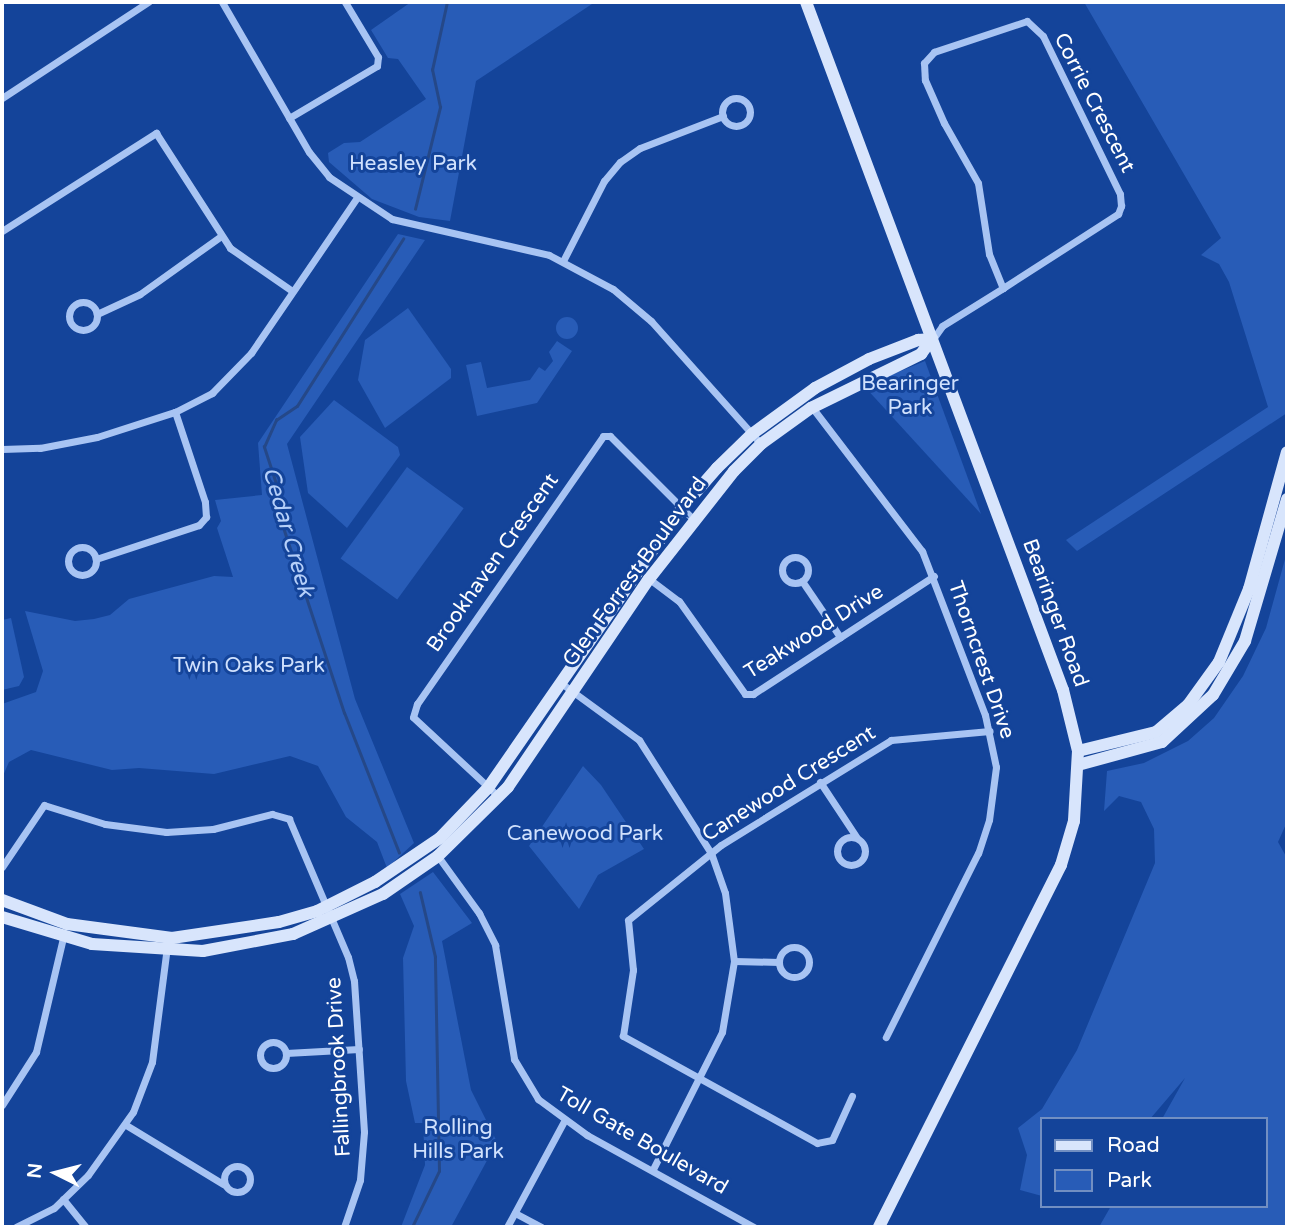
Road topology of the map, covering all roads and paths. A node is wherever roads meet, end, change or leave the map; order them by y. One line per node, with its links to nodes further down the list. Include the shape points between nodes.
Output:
1 (148, 2): 5 (street)
2 (222, 2): 7 (street)
3 (345, 2): 7 (street, via 378,57 377,66)
4 (806, 2): 15 (street, Bearinger Road)
5 (2, 98)
6 (723, 116): 6 (street, via 729,124 743,124 750,106 741,98 730,99 723,106); 11 (street, via 640,148 620,162 604,181)
7 (289, 118): 8 (street, via 323,171)
8 (356, 199): 11 (street, via 407,224 510,243); 13 (street)
9 (2, 231): 10 (street, via 156,132)
10 (221, 236): 13 (street, via 236,255); 14 (street, via 140,294)
11 (563, 261): 18 (street, via 633,304)
12 (1003, 288): 12 (street, Corrie Crescent, via 1118,214 1121,206 1121,194 1043,36 1027,21 934,52 924,63 925,80 939,113 978,183 989,254); 15 (street, Corrie Crescent, via 942,326)
13 (292, 291): 17 (street, via 235,372 209,395)
14 (97, 314)
15 (932, 339): 16 (street, Glen Forrest Boulevard, via 869,359); 32 (street, Bearinger Road, via 1063,690)
16 (808, 402): 18 (street, Glen Forrest Boulevard); 26 (street, Thorncrest Drive, via 907,526)
17 (175, 412): 19 (street, via 67,444); 24 (street, via 206,517 199,525)
18 (757, 439): 22 (street, Glen Forrest Boulevard); 23 (street, Glen Forrest Boulevard)
19 (2, 449)
20 (1287, 452): 32 (street, via 1249,589 1219,662 1188,705 1156,732)
21 (1287, 499): 33 (street, via 1245,641 1213,695 1198,714 1162,742)
22 (682, 508): 23 (street, Brookhaven Crescent); 25 (street, Glen Forrest Boulevard); 35 (street, Brookhaven Crescent, via 610,436 603,436 417,704 415,722)
23 (694, 519): 25 (street, Glen Forrest Boulevard)
24 (96, 559): 24 (street, via 91,550 81,547 69,554 68,564 74,573 83,575 92,571)
25 (644, 574): 28 (street, Teakwood Drive, via 682,605 745,694 753,694); 29 (street, Glen Forrest Boulevard); 30 (street, Glen Forrest Boulevard)
26 (934, 576): 28 (street, Teakwood Drive); 31 (street, Thorncrest Drive)
27 (802, 581): 28 (street)
28 (840, 636)
29 (561, 683): 30 (street); 35 (street, Glen Forrest Boulevard)
30 (573, 691): 36 (street, Glen Forrest Boulevard); 39 (street, via 635,736)
31 (990, 731): 34 (street, Canewood Crescent, via 891,740); 51 (street, Thorncrest Drive, via 996,767 989,820 978,853)
32 (1078, 751): 33 (street, Bearinger Road)
33 (1078, 765): 69 (street, Bearinger Road, via 1074,821 1062,865)
34 (820, 782): 37 (street); 39 (street, Canewood Crescent)
35 (488, 788): 36 (street, Brookhaven Crescent); 38 (street, Glen Forrest Boulevard)
36 (499, 797): 38 (street, Glen Forrest Boulevard)
37 (857, 838): 37 (street, via 839,844 838,856 845,864 863,859 865,849)
38 (434, 851): 42 (street, Glen Forrest Boulevard); 44 (street, Glen Forrest Boulevard, via 383,894); 57 (street, Toll Gate Boulevard, via 495,945 520,1073 538,1100)
39 (711, 853): 49 (street, via 725,893); 54 (street, Canewood Crescent, via 631,914 633,970 621,1028 623,1036)
40 (2, 867): 42 (street, Fallingbrook Drive, via 44,805 105,824 166,832 213,829 279,815 289,819)
41 (2, 900): 45 (street, Glen Forrest Boulevard)
42 (327, 906): 44 (street, Fallingbrook Drive); 47 (street, Glen Forrest Boulevard, via 259,928)
43 (2, 917): 46 (street, Glen Forrest Boulevard)
44 (332, 920): 48 (street, Glen Forrest Boulevard, via 248,945); 52 (street, Fallingbrook Drive, via 353,973)
45 (67, 924): 46 (street); 47 (street, Glen Forrest Boulevard)
46 (63, 937): 48 (street, Glen Forrest Boulevard); 56 (street, via 36,1052)
47 (168, 938): 48 (street)
48 (167, 952): 58 (street, via 152,1062)
49 (734, 961): 50 (street); 54 (street, via 722,1032)
50 (779, 962): 50 (street, via 791,976 804,973 809,964 807,953 794,947 785,950)
51 (887, 1037)
52 (359, 1049): 53 (street); 66 (street, Fallingbrook Drive, via 362,1170)
53 (286, 1053)
54 (701, 1080): 55 (street, via 825,1144 832,1140); 59 (street)
55 (852, 1096)
56 (2, 1105)
57 (564, 1121): 59 (street, Toll Gate Boulevard); 62 (street)
58 (126, 1125): 60 (street); 61 (street, via 104,1158)
59 (653, 1169): 63 (street, Toll Gate Boulevard)
60 (223, 1184)
61 (63, 1199): 64 (street); 65 (street)
62 (515, 1213): 67 (street); 68 (street)
63 (749, 1226)
64 (16, 1227)
65 (86, 1227)
66 (344, 1227)
67 (507, 1227)
68 (541, 1227)
69 (879, 1227)

